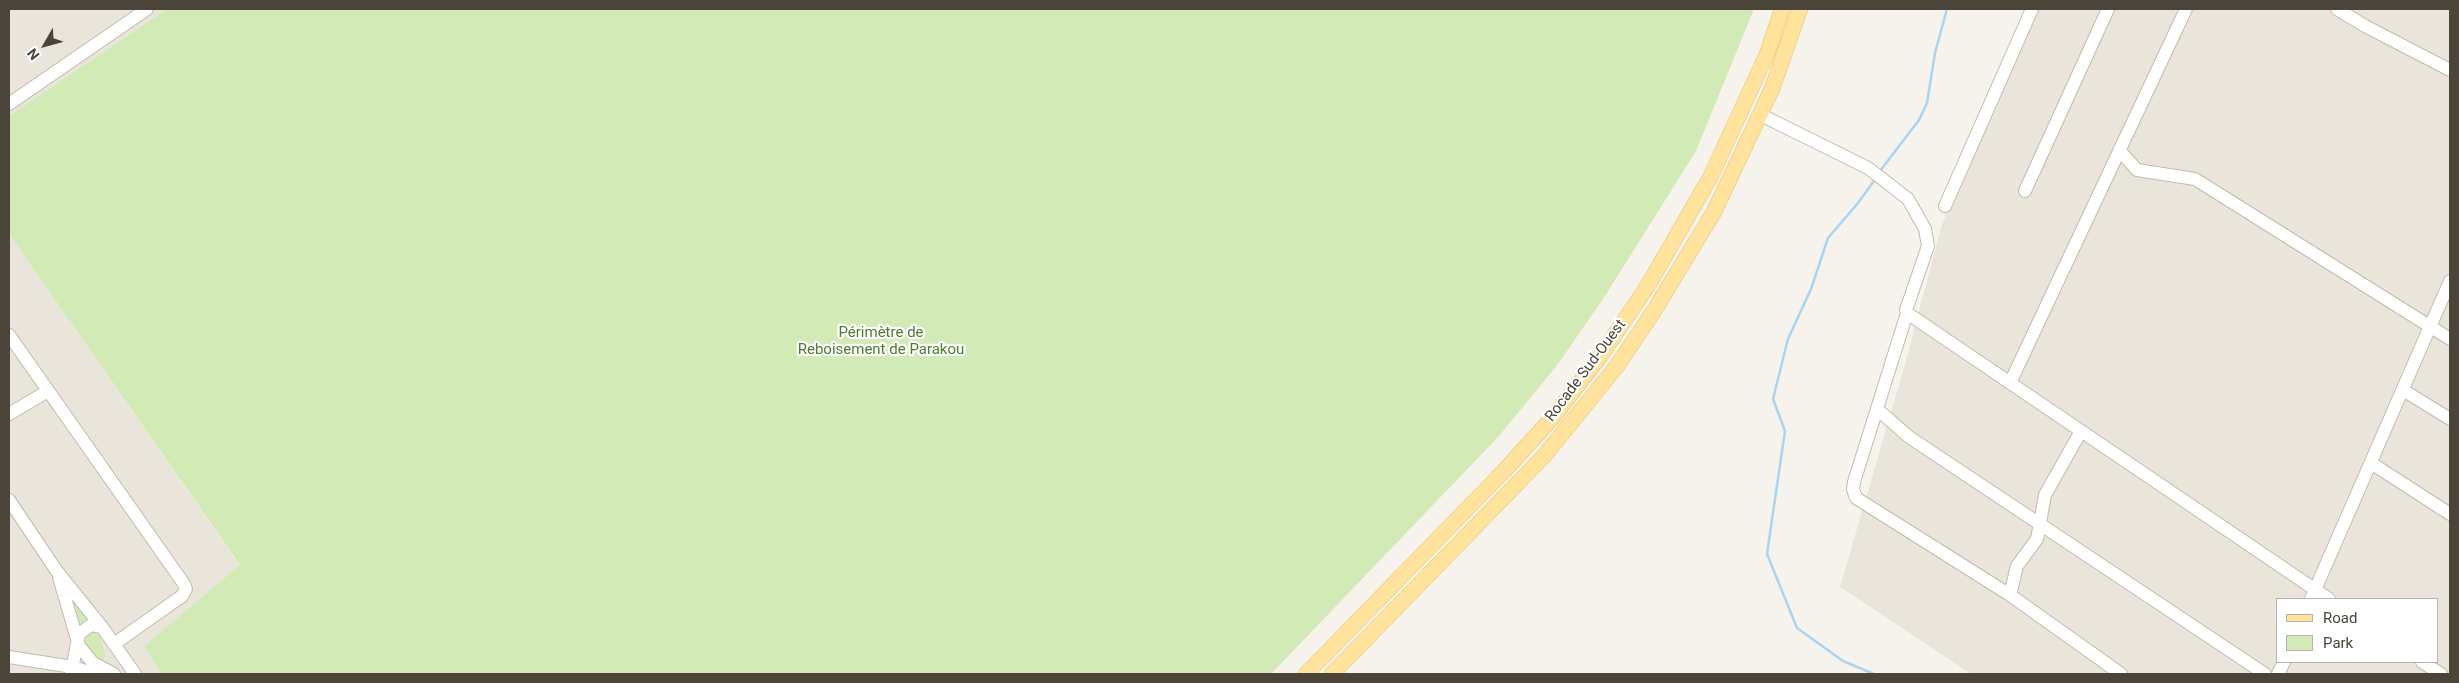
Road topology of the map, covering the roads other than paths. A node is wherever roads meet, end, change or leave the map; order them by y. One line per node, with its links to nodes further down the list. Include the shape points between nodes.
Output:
1 (147, 9): 9 (street)
2 (1782, 9): 42 (main road, Rocade Sud-Ouest, via 1767,54 1711,176 1647,287 1602,355 1554,416 1504,471)
3 (1800, 9): 10 (main road, Rocade Sud-Ouest)
4 (2032, 9): 13 (street)
5 (2108, 9): 12 (street)
6 (2186, 9): 11 (street)
7 (2337, 9): 8 (street)
8 (2450, 70)
9 (9, 104)
10 (1761, 115): 15 (street, via 1868,168 1908,199 1925,229 1928,246); 43 (main road, Rocade Sud-Ouest, via 1714,212 1652,314 1593,397 1544,456)
11 (2119, 150): 16 (street, via 2137,170 2195,179); 19 (street)
12 (2025, 190)
13 (1945, 206)
14 (2450, 281): 16 (street)
15 (1907, 313): 19 (street); 22 (street)
16 (2430, 328): 18 (street); 20 (street)
17 (9, 335): 21 (street)
18 (2450, 339)
19 (2010, 383): 25 (street)
20 (2403, 390): 24 (street); 26 (street)
21 (48, 391): 23 (street); 36 (street, via 186,589 182,596)
22 (1877, 409): 30 (street, via 1909,437); 32 (street, via 1854,482 1856,498)
23 (9, 414)
24 (2450, 419)
25 (2081, 431): 30 (street, via 2045,495); 33 (street)
26 (2371, 463): 28 (street); 33 (street)
27 (12, 504): 29 (street); 31 (street)
28 (2450, 514)
29 (9, 522)
30 (2039, 523): 32 (street, via 2037,539 2017,566); 45 (street)
31 (56, 570): 34 (street); 35 (street)
32 (2010, 595): 44 (street)
33 (2313, 595)
34 (102, 627): 35 (street, via 87,627); 36 (street)
35 (77, 641): 39 (street); 40 (street)
36 (116, 646): 40 (street, via 115,660); 41 (street)
37 (9, 657): 39 (street)
38 (2424, 663): 46 (street)
39 (72, 670): 40 (street)
40 (103, 673)
41 (135, 674)
42 (1306, 674)
43 (1332, 674)
44 (2121, 674)
45 (2265, 674)
46 (2441, 674)

